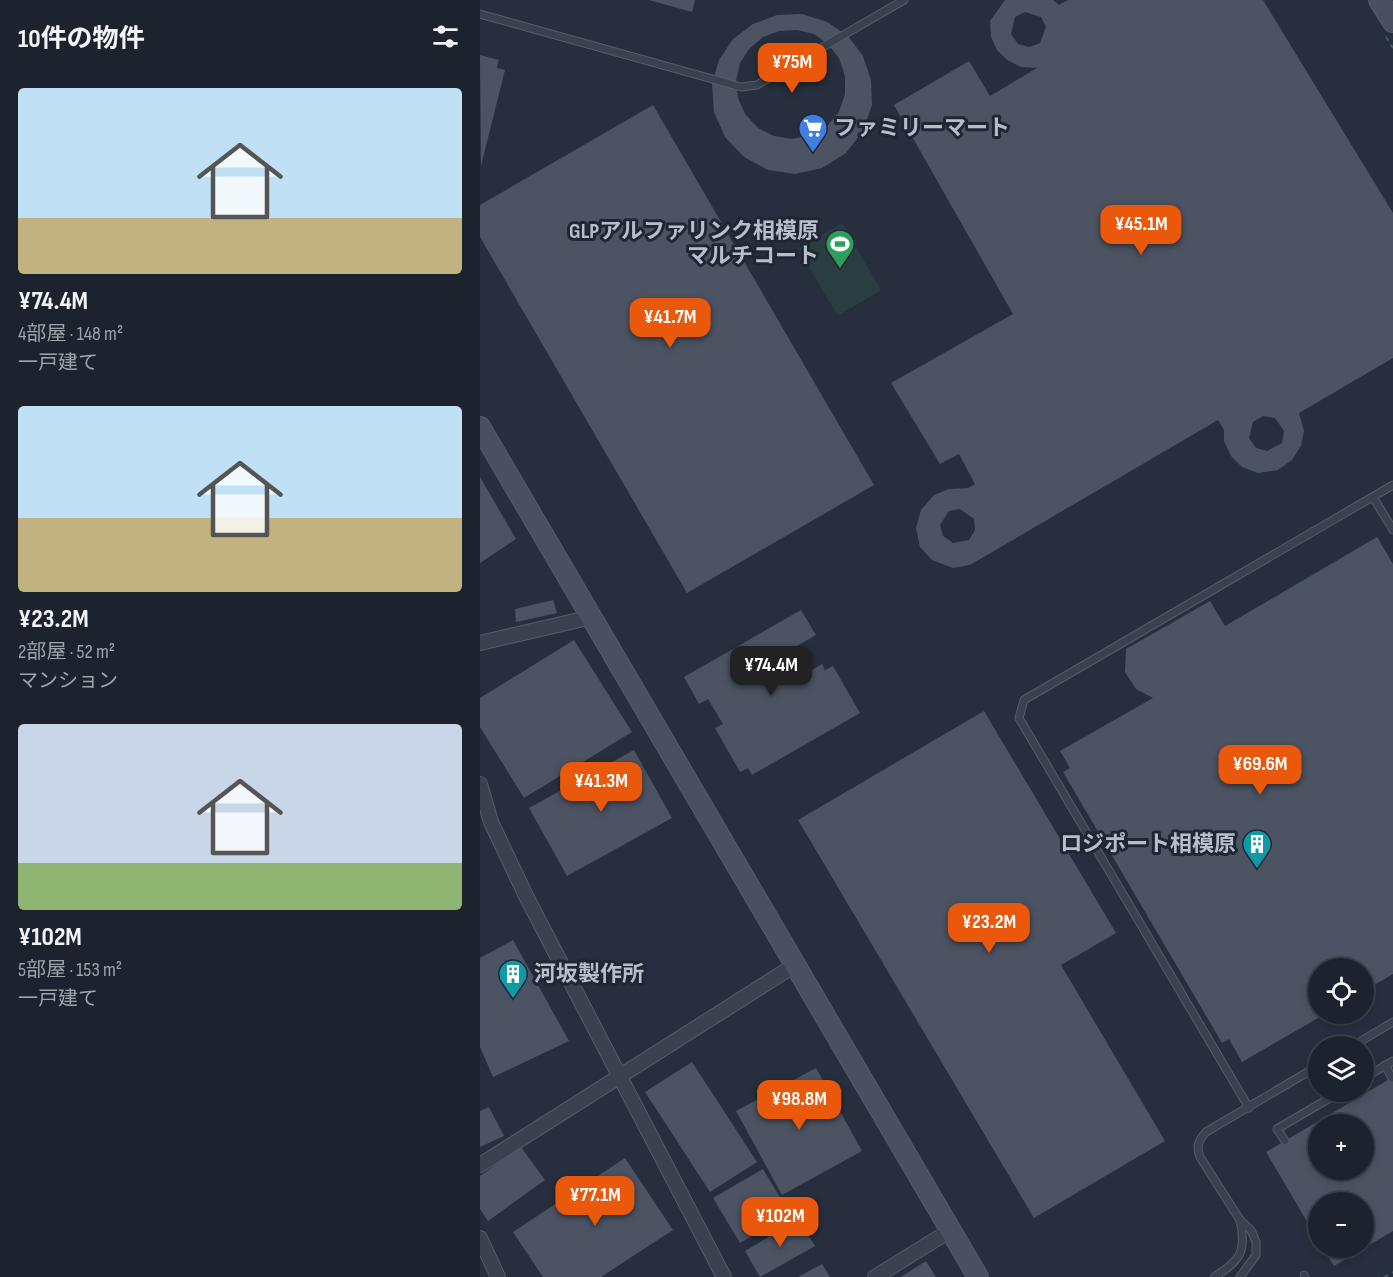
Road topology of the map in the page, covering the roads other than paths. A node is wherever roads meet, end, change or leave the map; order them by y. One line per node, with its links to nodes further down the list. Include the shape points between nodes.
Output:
1 (904, 0): 3 (lane, via 757,85 741,87)
2 (1379, 0): 4 (street)
3 (480, 14)
4 (1393, 22)
5 (480, 427): 9 (street)
6 (1393, 485): 7 (lane)
7 (1373, 497): 8 (lane); 22 (lane, via 1023,700 1019,718)
8 (1393, 530)
9 (592, 617): 10 (street); 12 (street)
10 (480, 643)
11 (480, 784): 19 (street, via 491,822 526,896)
12 (795, 965): 19 (street); 26 (street)
13 (1393, 1022): 14 (lane)
14 (1369, 1036)
15 (1393, 1061): 16 (lane)
16 (1385, 1065): 18 (lane); 20 (lane)
17 (1308, 1072): 22 (lane)
18 (1374, 1072)
19 (621, 1077): 24 (street); 29 (street)
20 (1392, 1078)
21 (1323, 1102): 23 (lane, via 1277,1129)
22 (1249, 1108): 25 (lane, via 1206,1132 1197,1150)
23 (1285, 1141)
24 (480, 1165)
25 (1240, 1220): 32 (lane, via 1241,1253 1232,1266); 33 (lane, via 1251,1230 1256,1242 1256,1255)
26 (951, 1230): 30 (street); 31 (street)
27 (480, 1238): 28 (street)
28 (498, 1277)
29 (723, 1277)
30 (875, 1277)
31 (978, 1277)
32 (1214, 1277)
33 (1240, 1277)

